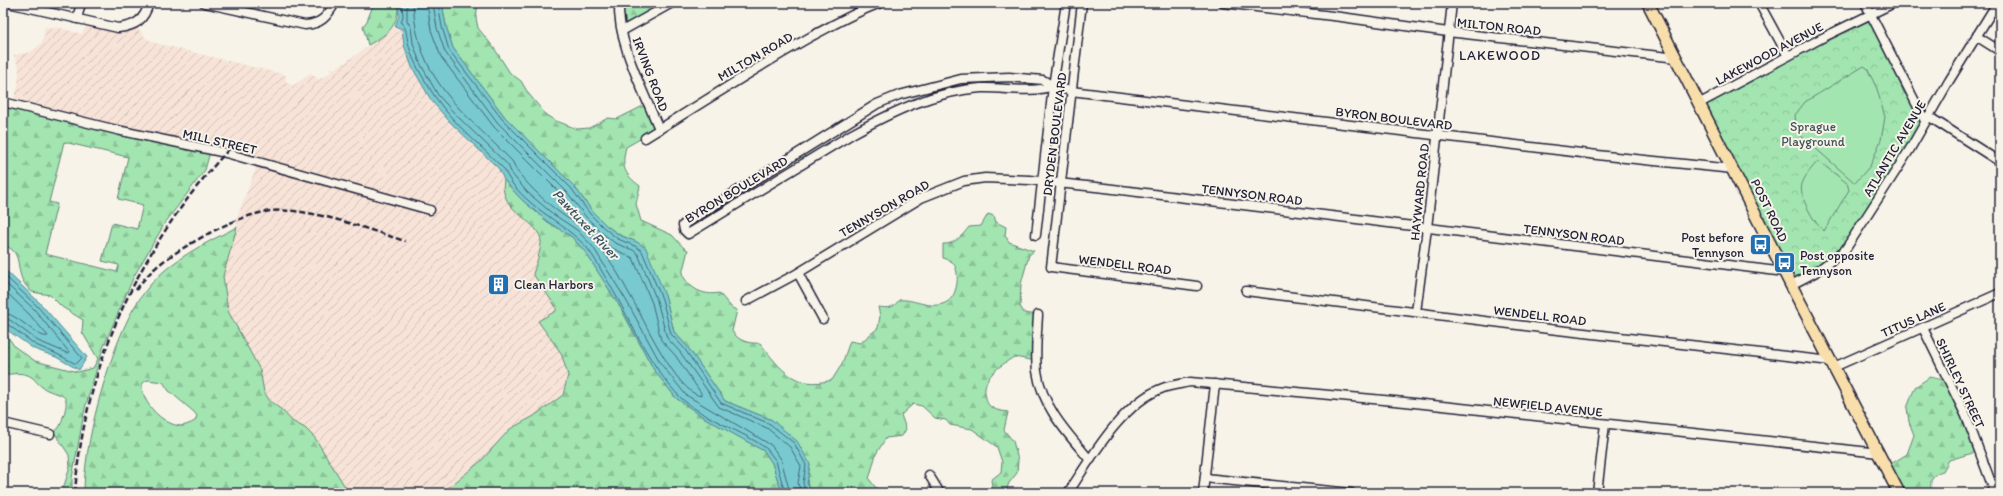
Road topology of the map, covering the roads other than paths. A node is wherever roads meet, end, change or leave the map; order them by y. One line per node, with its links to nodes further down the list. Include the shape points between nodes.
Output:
1 (8, 3): 19 (street)
2 (81, 3): 19 (street)
3 (149, 3): 19 (street, via 140,22 130,27 118,28)
4 (204, 3): 5 (street, via 305,25 324,20)
5 (335, 3)
6 (619, 3): 20 (street, IRVING ROAD)
7 (672, 3): 20 (street)
8 (881, 3): 33 (street, MILTON ROAD, via 862,10 795,46)
9 (1066, 3): 26 (street, DRYDEN BOULEVARD)
10 (1082, 3): 27 (street, DRYDEN BOULEVARD)
11 (1223, 3): 21 (street, MILTON ROAD)
12 (1452, 3): 21 (street, HAYWARD ROAD)
13 (1648, 3): 25 (main road, POST ROAD)
14 (1759, 3): 24 (street)
15 (1865, 3): 18 (street)
16 (1894, 3): 18 (street, LAKEWOOD AVENUE)
17 (1997, 3): 22 (street, ATLANTIC AVENUE)
18 (1871, 14): 24 (street, LAKEWOOD AVENUE); 32 (street)
19 (77, 19)
20 (622, 31): 33 (street, IRVING ROAD)
21 (1448, 32): 25 (street, MILTON ROAD); 34 (street, HAYWARD ROAD)
22 (1976, 36): 23 (street); 32 (street, ATLANTIC AVENUE)
23 (2000, 51)
24 (1788, 56): 30 (street, LAKEWOOD AVENUE)
25 (1676, 58): 30 (main road, POST ROAD)
26 (1053, 86): 27 (street, BYRON BOULEVARD); 28 (street, BYRON BOULEVARD, via 1042,80 1009,77 961,79); 31 (street, BYRON BOULEVARD, via 1041,90 980,88 945,94); 40 (street, DRYDEN BOULEVARD)
27 (1071, 91): 34 (street, BYRON BOULEVARD); 41 (street, DRYDEN BOULEVARD)
28 (909, 92): 31 (street); 36 (street, BYRON BOULEVARD, via 877,104)
29 (3, 102): 42 (street, MILL STREET, via 226,153)
30 (1700, 103): 39 (main road, POST ROAD)
31 (913, 105): 37 (street, BYRON BOULEVARD, via 880,118)
32 (1927, 119): 38 (street); 48 (street, ATLANTIC AVENUE, via 1845,250 1816,272)
33 (659, 129): 35 (street, MILTON ROAD)
34 (1437, 136): 39 (street, BYRON BOULEVARD); 43 (street, HAYWARD ROAD)
35 (645, 138)
36 (823, 138): 37 (street); 37 (street, BYRON BOULEVARD, via 697,216 683,226 684,230 688,234)
37 (829, 148)
38 (2000, 162)
39 (1733, 169): 46 (main road, POST ROAD)
40 (1043, 181): 41 (street, TENNYSON ROAD); 44 (street, DRYDEN BOULEVARD); 47 (street, TENNYSON ROAD, via 985,178 964,181 921,198)
41 (1060, 183): 43 (street, TENNYSON ROAD); 45 (street, DRYDEN BOULEVARD)
42 (430, 210)
43 (1427, 228): 46 (street, TENNYSON ROAD); 53 (street, HAYWARD ROAD)
44 (1036, 235)
45 (1051, 267): 49 (street, WENDELL ROAD)
46 (1785, 272): 48 (main road, POST ROAD)
47 (798, 273): 52 (street, TENNYSON ROAD); 55 (street)
48 (1791, 285): 57 (main road, POST ROAD)
49 (1197, 286)
50 (1246, 290): 53 (street, WENDELL ROAD)
51 (2000, 293): 56 (street, TITUS LANE)
52 (746, 301)
53 (1416, 312): 57 (street, WENDELL ROAD)
54 (1038, 315): 63 (street, via 1037,370 1041,388 1050,409 1062,427)
55 (822, 319)
56 (1923, 328): 57 (street, TITUS LANE); 72 (street, SHIRLEY STREET, via 1966,416)
57 (1833, 364): 62 (main road, POST ROAD)
58 (1215, 384): 60 (street, NEWFIELD AVENUE); 63 (street, NEWFIELD AVENUE, via 1190,382 1162,388 1150,395 1133,406 1119,421); 65 (street)
59 (3, 423): 61 (street)
60 (1605, 424): 62 (street, NEWFIELD AVENUE); 70 (street)
61 (50, 434)
62 (1879, 453): 71 (main road, POST ROAD)
63 (1090, 460): 67 (street, NEWFIELD AVENUE)
64 (929, 475): 66 (street)
65 (1205, 478): 68 (street); 69 (street)
66 (940, 493)
67 (1068, 493)
68 (1203, 493)
69 (1351, 493)
70 (1597, 493)
71 (1899, 493)
72 (1995, 493)

